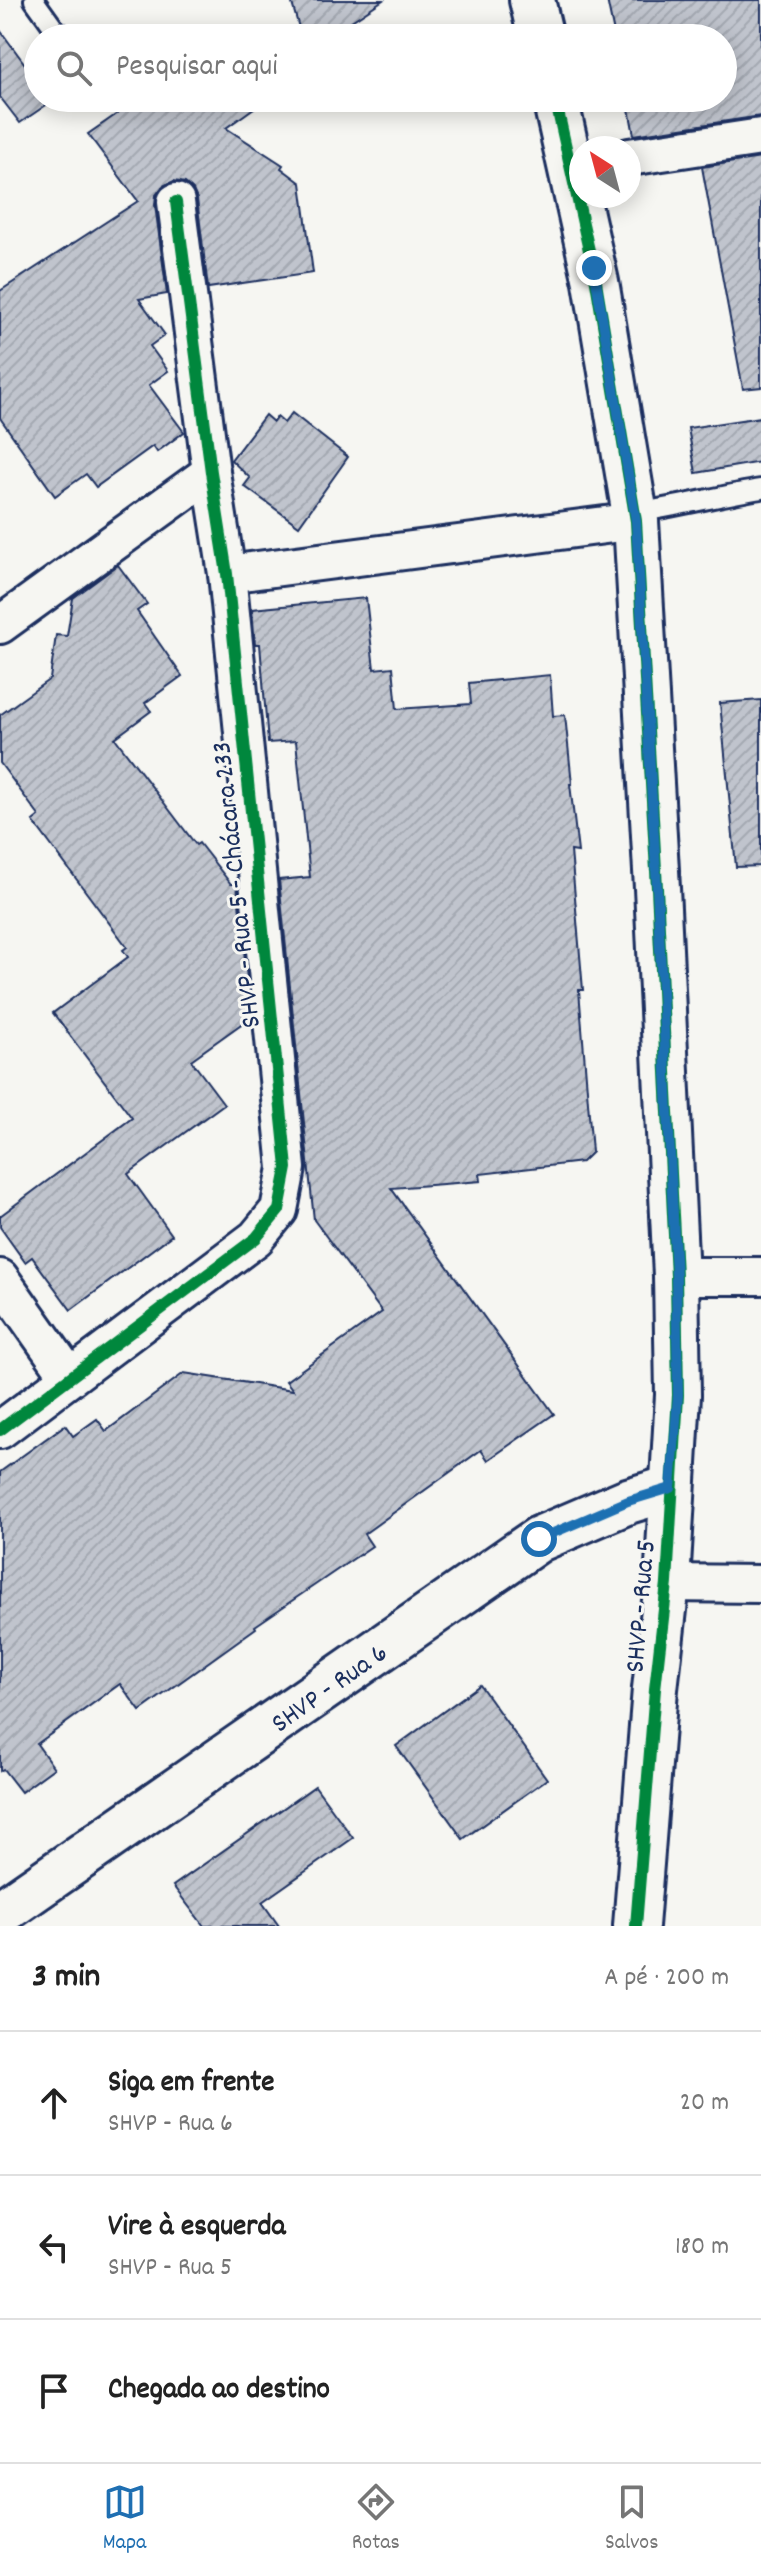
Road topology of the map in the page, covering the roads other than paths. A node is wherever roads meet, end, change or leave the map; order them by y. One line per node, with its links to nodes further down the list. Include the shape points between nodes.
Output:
1 (34, 0): 3 (lane)
2 (532, 0): 4 (street)
3 (51, 24)
4 (538, 24)
5 (559, 112): 7 (street, SHVP - Rua 5)
6 (761, 137): 8 (street)
7 (569, 145)
8 (641, 156)
9 (641, 162): 10 (street, via 668,170)
10 (641, 169)
11 (176, 202): 13 (street, SHVP - Rua 5 - Chácara 233)
12 (583, 208): 15 (street, SHVP - Rua 5)
13 (211, 472): 16 (street, SHVP - Rua 5 - Chácara 233); 17 (street)
14 (761, 489): 15 (lane)
15 (635, 517): 16 (street); 18 (street, SHVP - Rua 5)
16 (227, 574): 21 (street, SHVP - Rua 5 - Chácara 233, via 287,1168 279,1210 256,1238)
17 (0, 625)
18 (676, 1276): 19 (street); 23 (street, SHVP - Rua 5, via 678,1395)
19 (761, 1276)
20 (0, 1278): 21 (street)
21 (69, 1376): 22 (street, SHVP - Rua 5 - Chácara 233)
22 (0, 1430)
23 (671, 1488): 24 (street, SHVP - Rua 5); 26 (street, SHVP - Rua 6, via 539,1539)
24 (667, 1583): 25 (street); 27 (street, SHVP - Rua 5)
25 (761, 1584)
26 (0, 1913)
27 (636, 1926)

